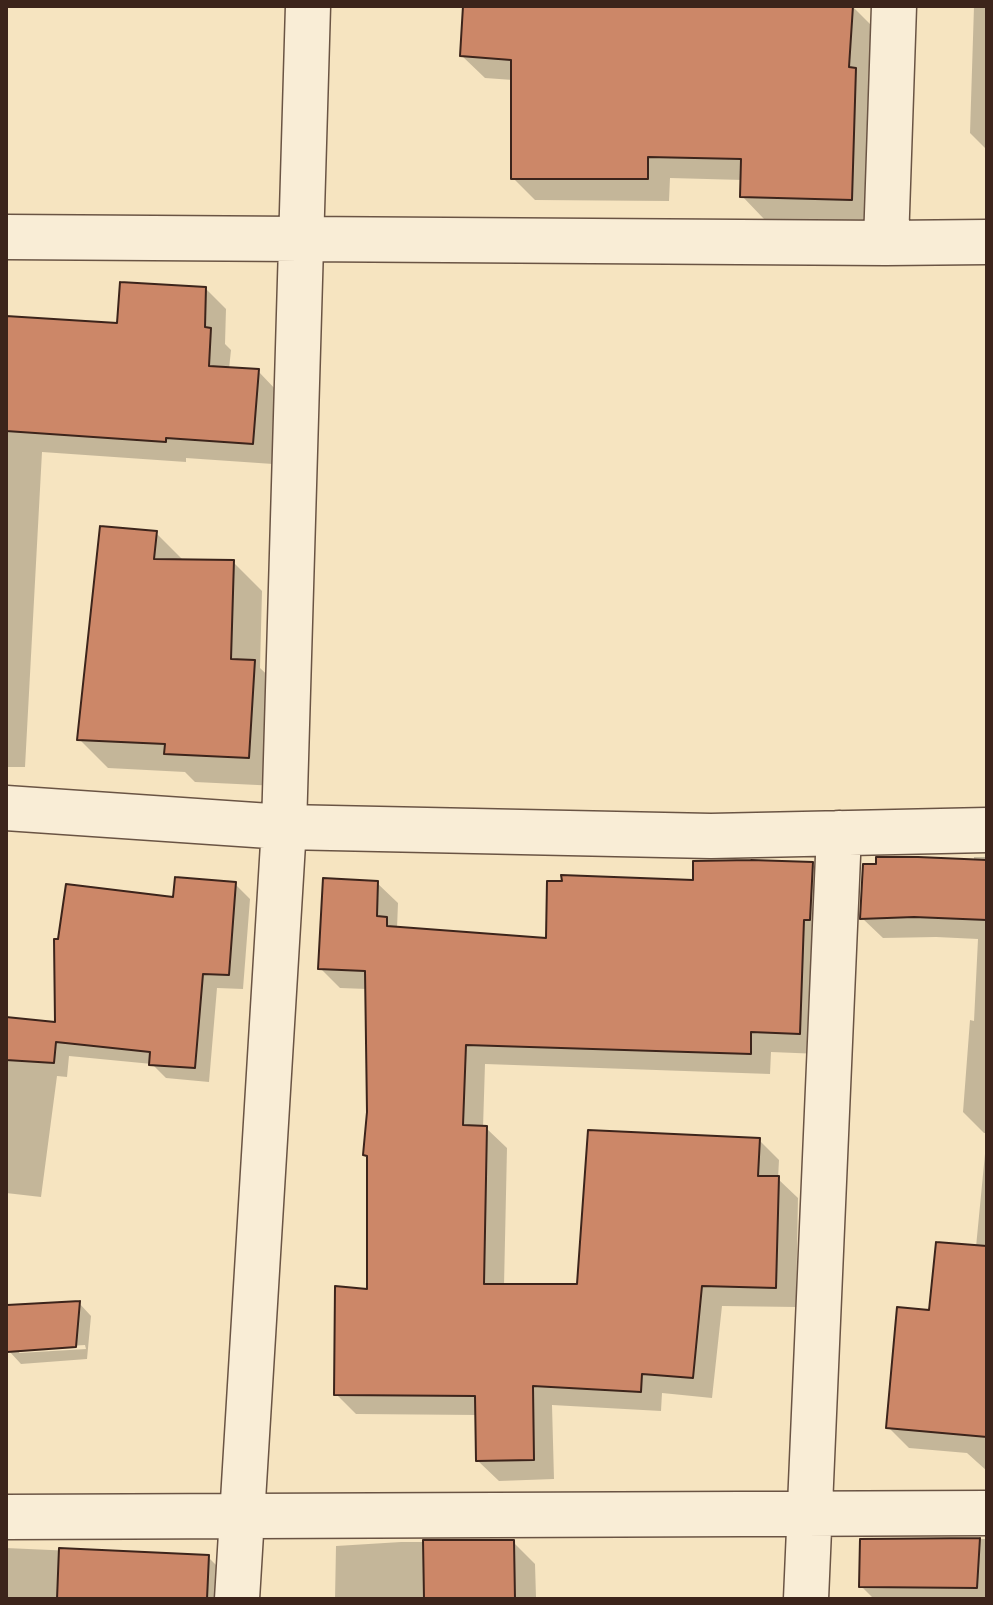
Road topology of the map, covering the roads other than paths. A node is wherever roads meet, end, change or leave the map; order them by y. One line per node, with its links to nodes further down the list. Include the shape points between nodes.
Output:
1 (308, 6): 4 (street)
2 (894, 6): 6 (street)
3 (6, 237): 4 (street)
4 (301, 238): 6 (street); 8 (street)
5 (987, 242): 6 (street)
6 (886, 243)
7 (6, 808): 8 (street)
8 (284, 827): 10 (street, via 711,836); 13 (street)
9 (987, 830): 10 (street)
10 (839, 833): 12 (street)
11 (987, 1513): 12 (street)
12 (809, 1514): 13 (street); 16 (street)
13 (241, 1515): 14 (street); 15 (street)
14 (6, 1517)
15 (237, 1599)
16 (806, 1599)

